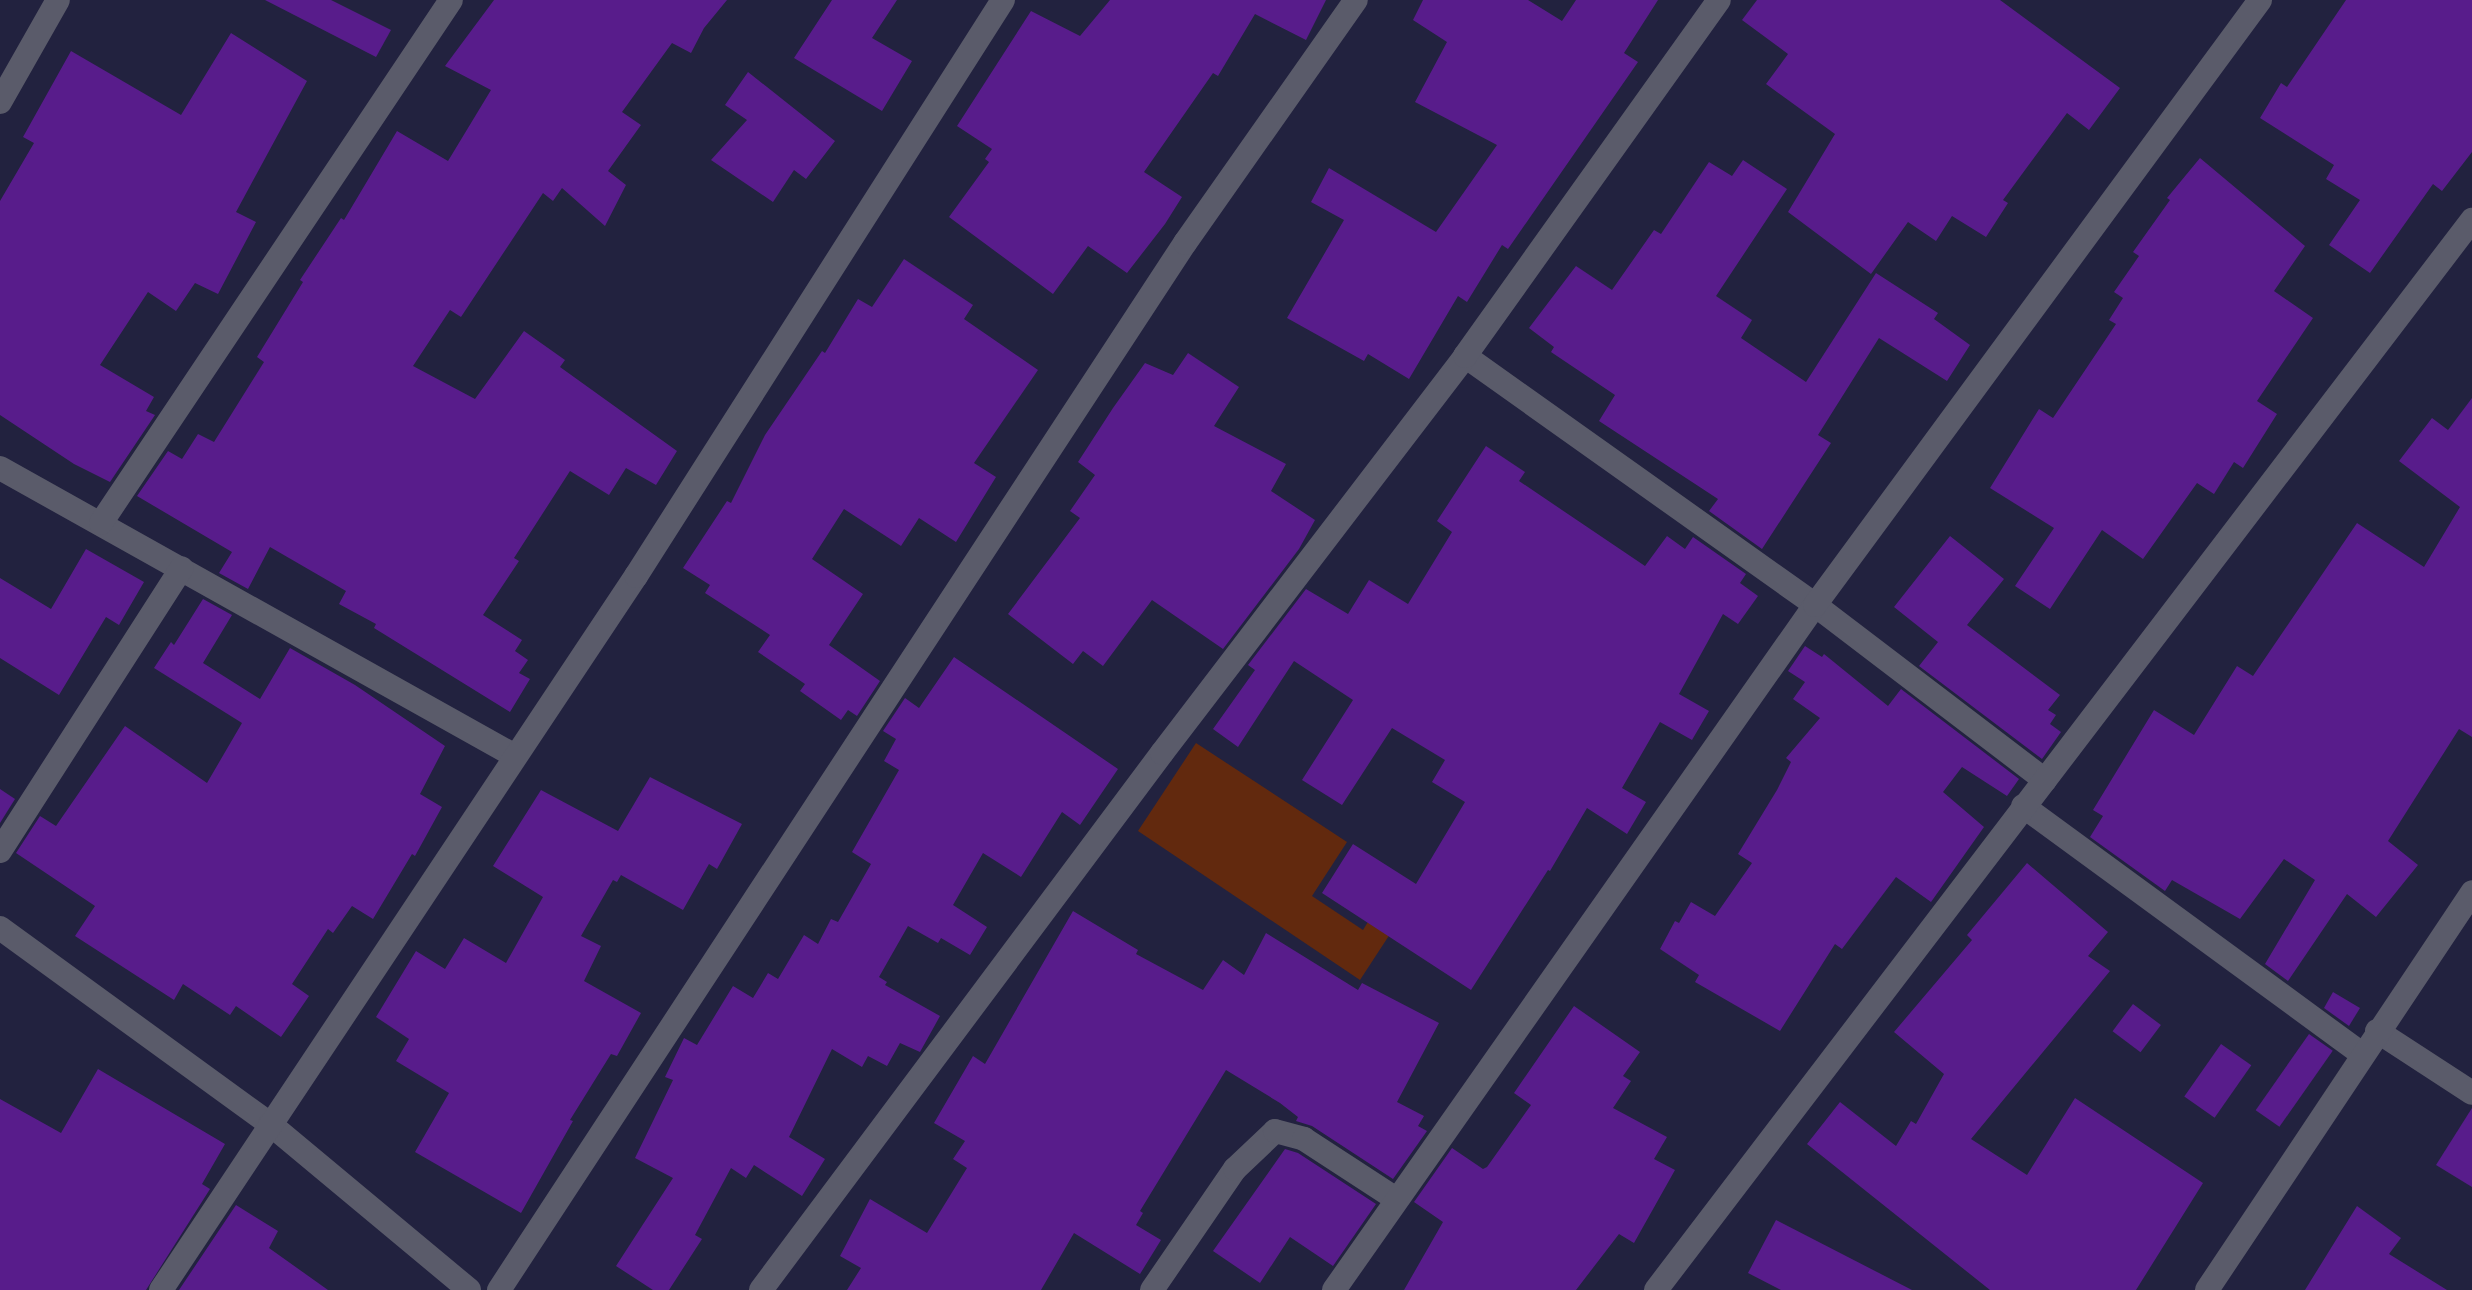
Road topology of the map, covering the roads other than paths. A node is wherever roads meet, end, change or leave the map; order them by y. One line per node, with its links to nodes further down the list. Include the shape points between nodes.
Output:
1 (58, 0): 7 (street)
2 (451, 0): 11 (street)
3 (1003, 0): 14 (street, via 636,576)
4 (1356, 0): 27 (street, via 1185,243)
5 (1719, 0): 9 (street)
6 (2260, 0): 13 (street)
7 (0, 102)
8 (2472, 220): 15 (street)
9 (1465, 356): 13 (street); 28 (street)
10 (0, 468): 11 (street)
11 (101, 523): 12 (street)
12 (182, 568): 14 (street); 17 (street)
13 (1815, 605): 15 (street); 24 (street)
14 (515, 756): 23 (street)
15 (2045, 780): 16 (street)
16 (2023, 806): 21 (street); 31 (street)
17 (0, 851)
18 (2472, 892): 20 (street)
19 (0, 928): 23 (street)
20 (2377, 1031): 21 (street); 22 (street)
21 (2362, 1054): 32 (street)
22 (2472, 1093)
23 (270, 1124): 25 (street); 26 (street)
24 (1396, 1199): 29 (street, via 1304,1139 1275,1131 1235,1169); 30 (street)
25 (161, 1290)
26 (469, 1290)
27 (499, 1290)
28 (761, 1290)
29 (1152, 1290)
30 (1334, 1290)
31 (1656, 1290)
32 (2207, 1290)

